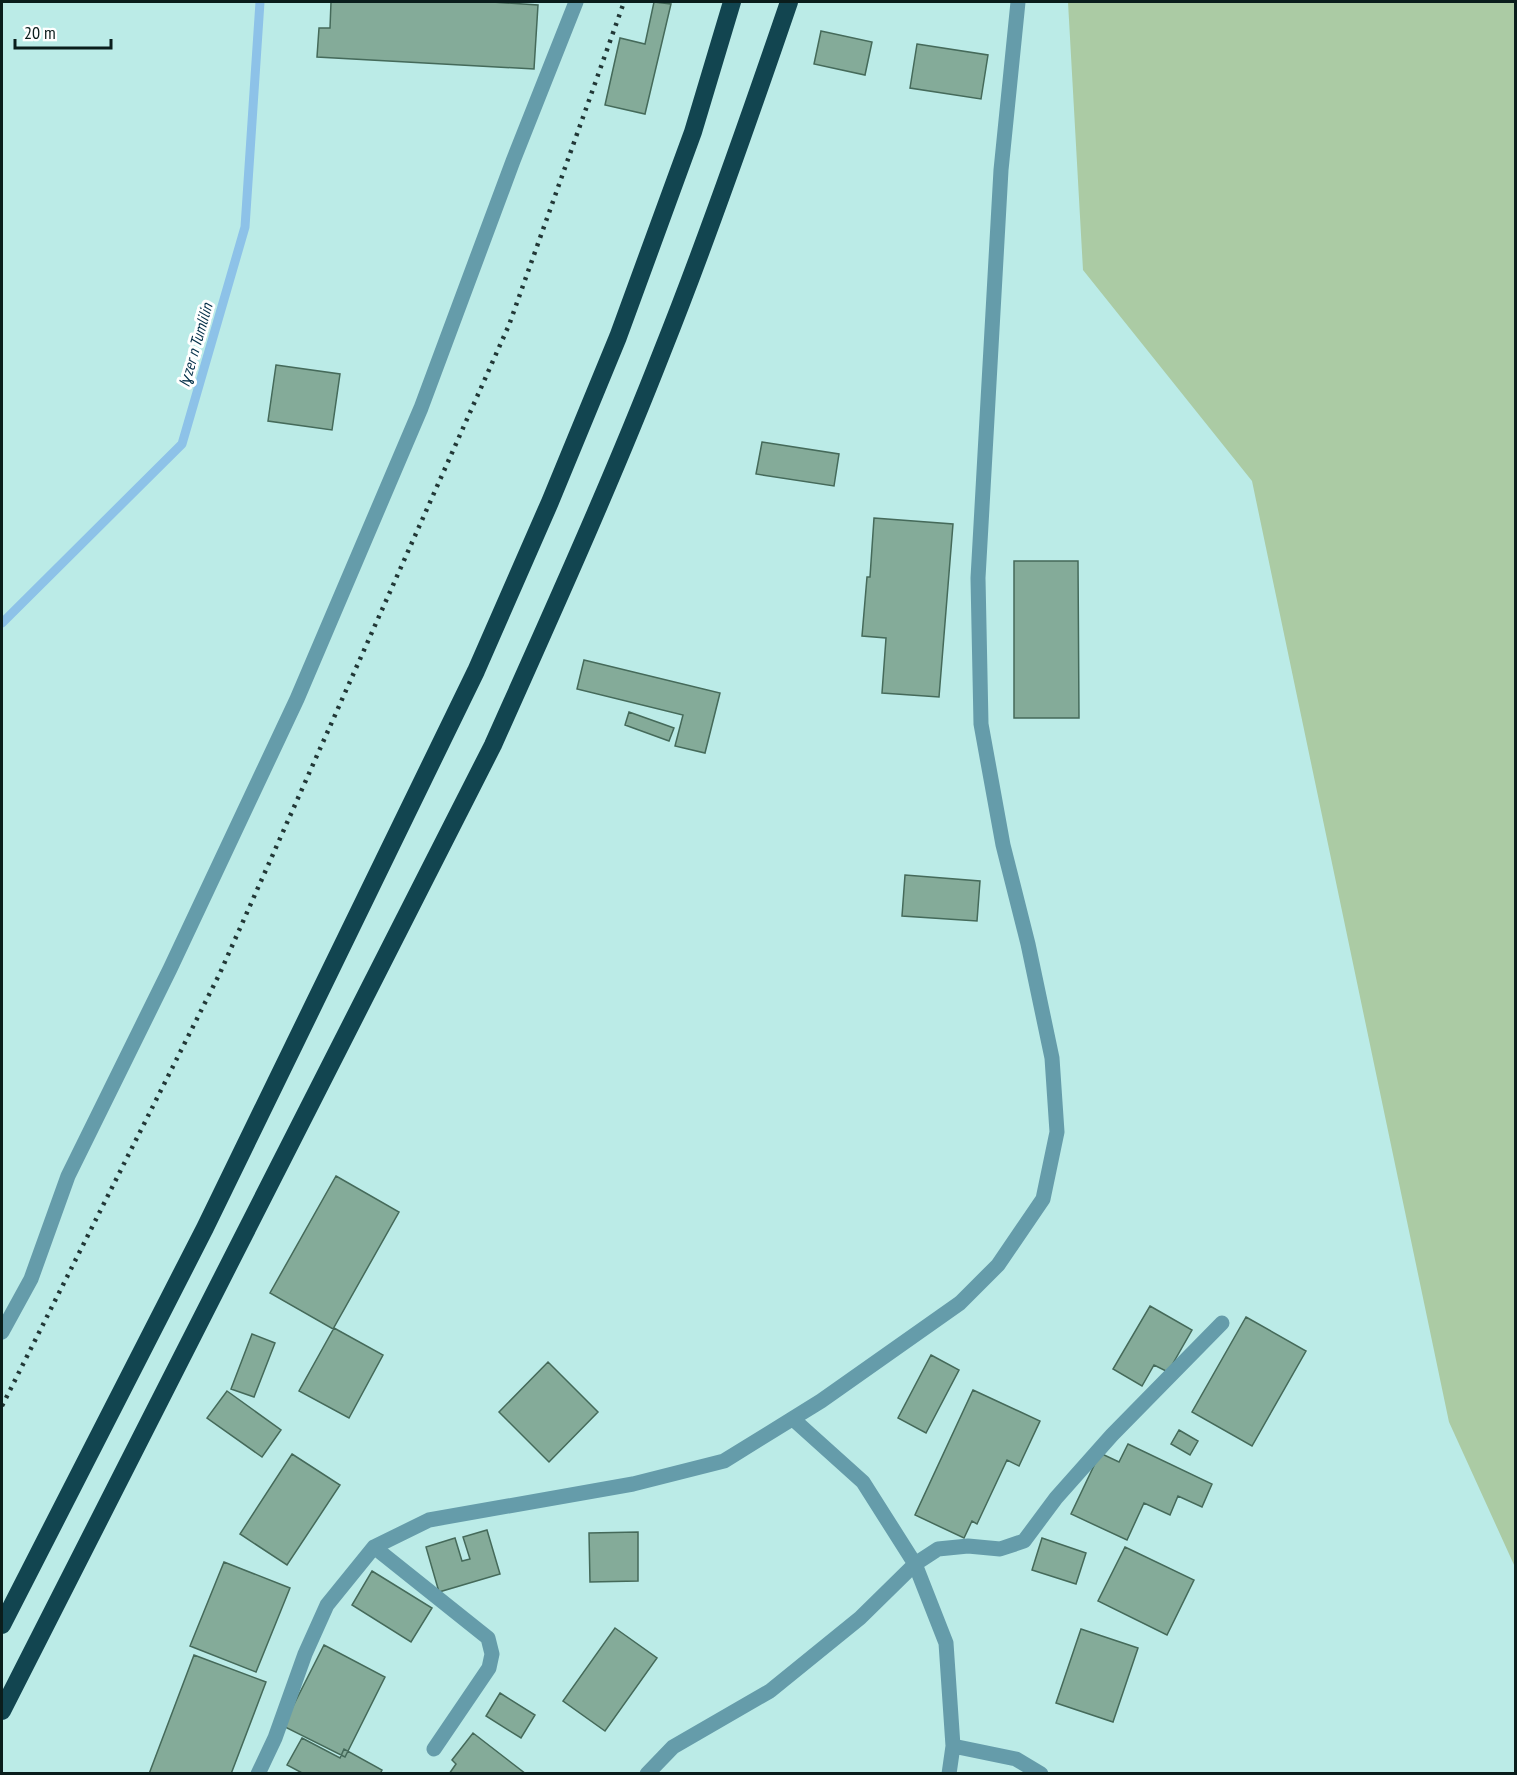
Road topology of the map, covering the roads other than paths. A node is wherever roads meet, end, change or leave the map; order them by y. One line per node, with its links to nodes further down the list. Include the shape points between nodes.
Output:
1 (576, 2): 6 (street, via 421,408 297,699 68,1176 31,1278)
2 (732, 2): 10 (highway, via 693,132 618,337 476,671 205,1228)
3 (789, 2): 11 (highway, via 662,352 493,745)
4 (1018, 2): 7 (street, via 1001,170 979,567 981,724 1003,845 1052,1058 1057,1132 1043,1199 998,1265 960,1304)
5 (1222, 1323): 9 (street, via 1112,1434 1024,1541 1000,1549 938,1549)
6 (2, 1332)
7 (793, 1419): 8 (street, via 724,1461 633,1484 429,1520); 9 (street, via 863,1482)
8 (374, 1547): 13 (street, via 488,1638 492,1654 489,1668); 14 (street, via 327,1605)
9 (915, 1564): 12 (street, via 946,1642); 15 (street, via 860,1618 770,1691 673,1747)
10 (2, 1625)
11 (2, 1711)
12 (953, 1746): 16 (street); 17 (street, via 1016,1759)
13 (434, 1749)
14 (258, 1773)
15 (647, 1773)
16 (949, 1773)
17 (1041, 1773)

